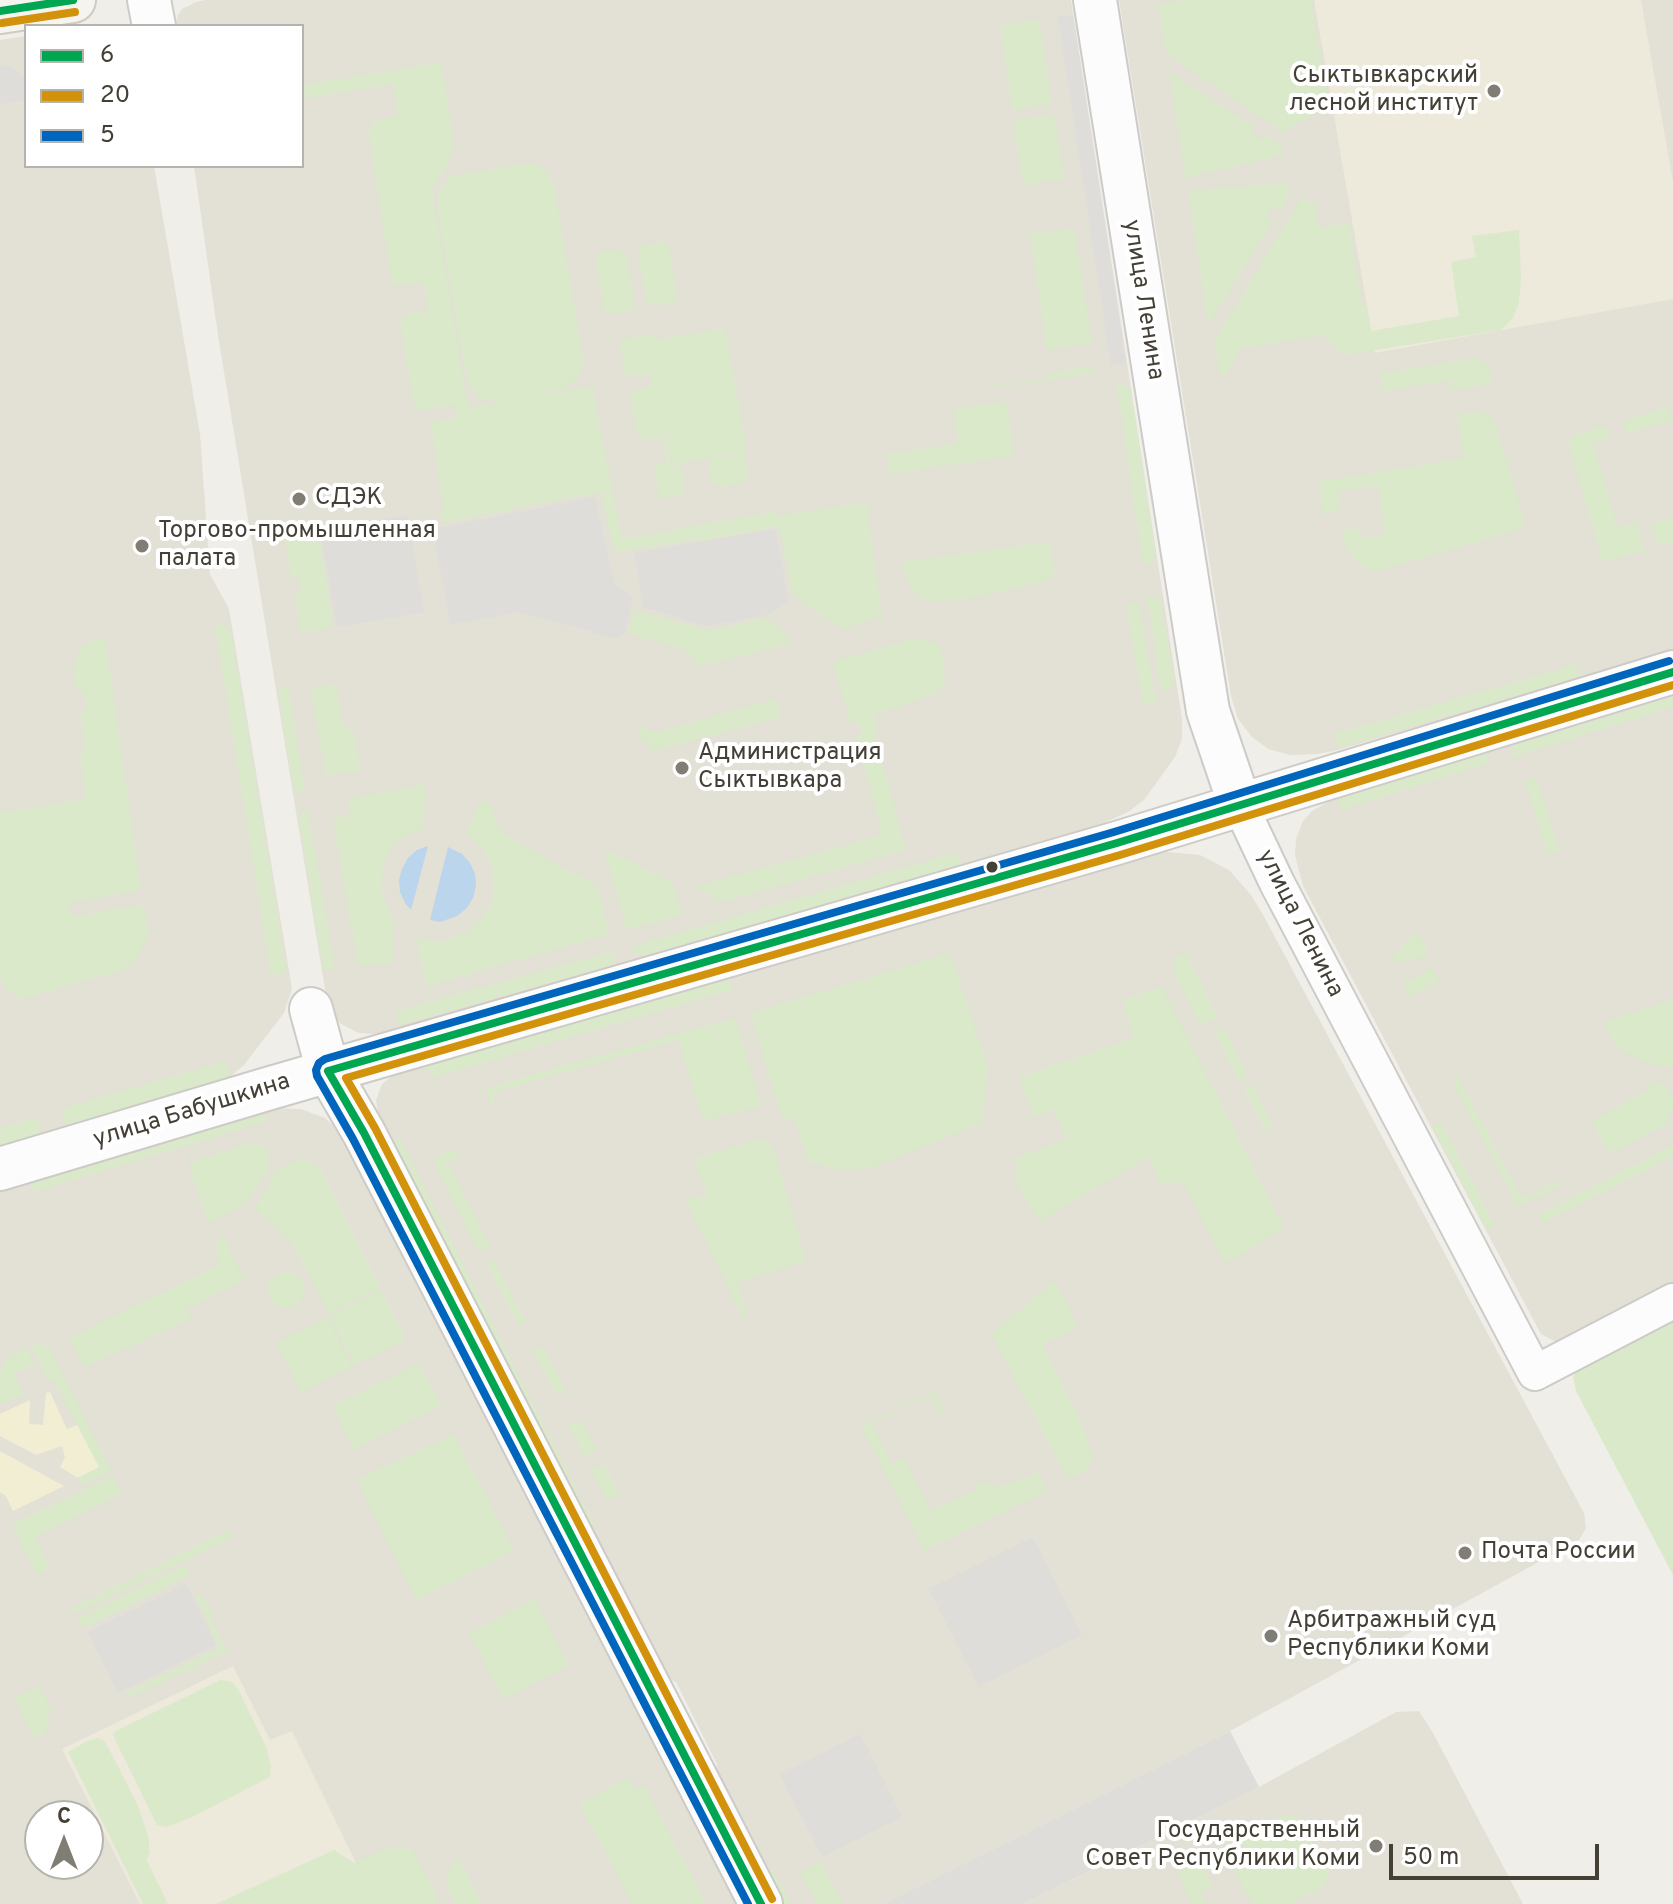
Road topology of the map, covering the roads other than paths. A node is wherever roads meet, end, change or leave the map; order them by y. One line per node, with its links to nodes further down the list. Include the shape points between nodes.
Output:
1 (73, 0): 4 (main road)
2 (149, 0): 5 (street)
3 (1095, 0): 7 (street, улица Ленина, via 1208,711)
4 (0, 11)
5 (154, 24)
6 (1673, 672): 7 (street, улица Бабушкина)
7 (1240, 805): 9 (street, улица Бабушкина); 11 (street, улица Ленина, via 1535,1373)
8 (311, 1009): 9 (street)
9 (328, 1071): 10 (street, улица Бабушкина); 12 (street)
10 (0, 1169)
11 (1673, 1301)
12 (761, 1904)

